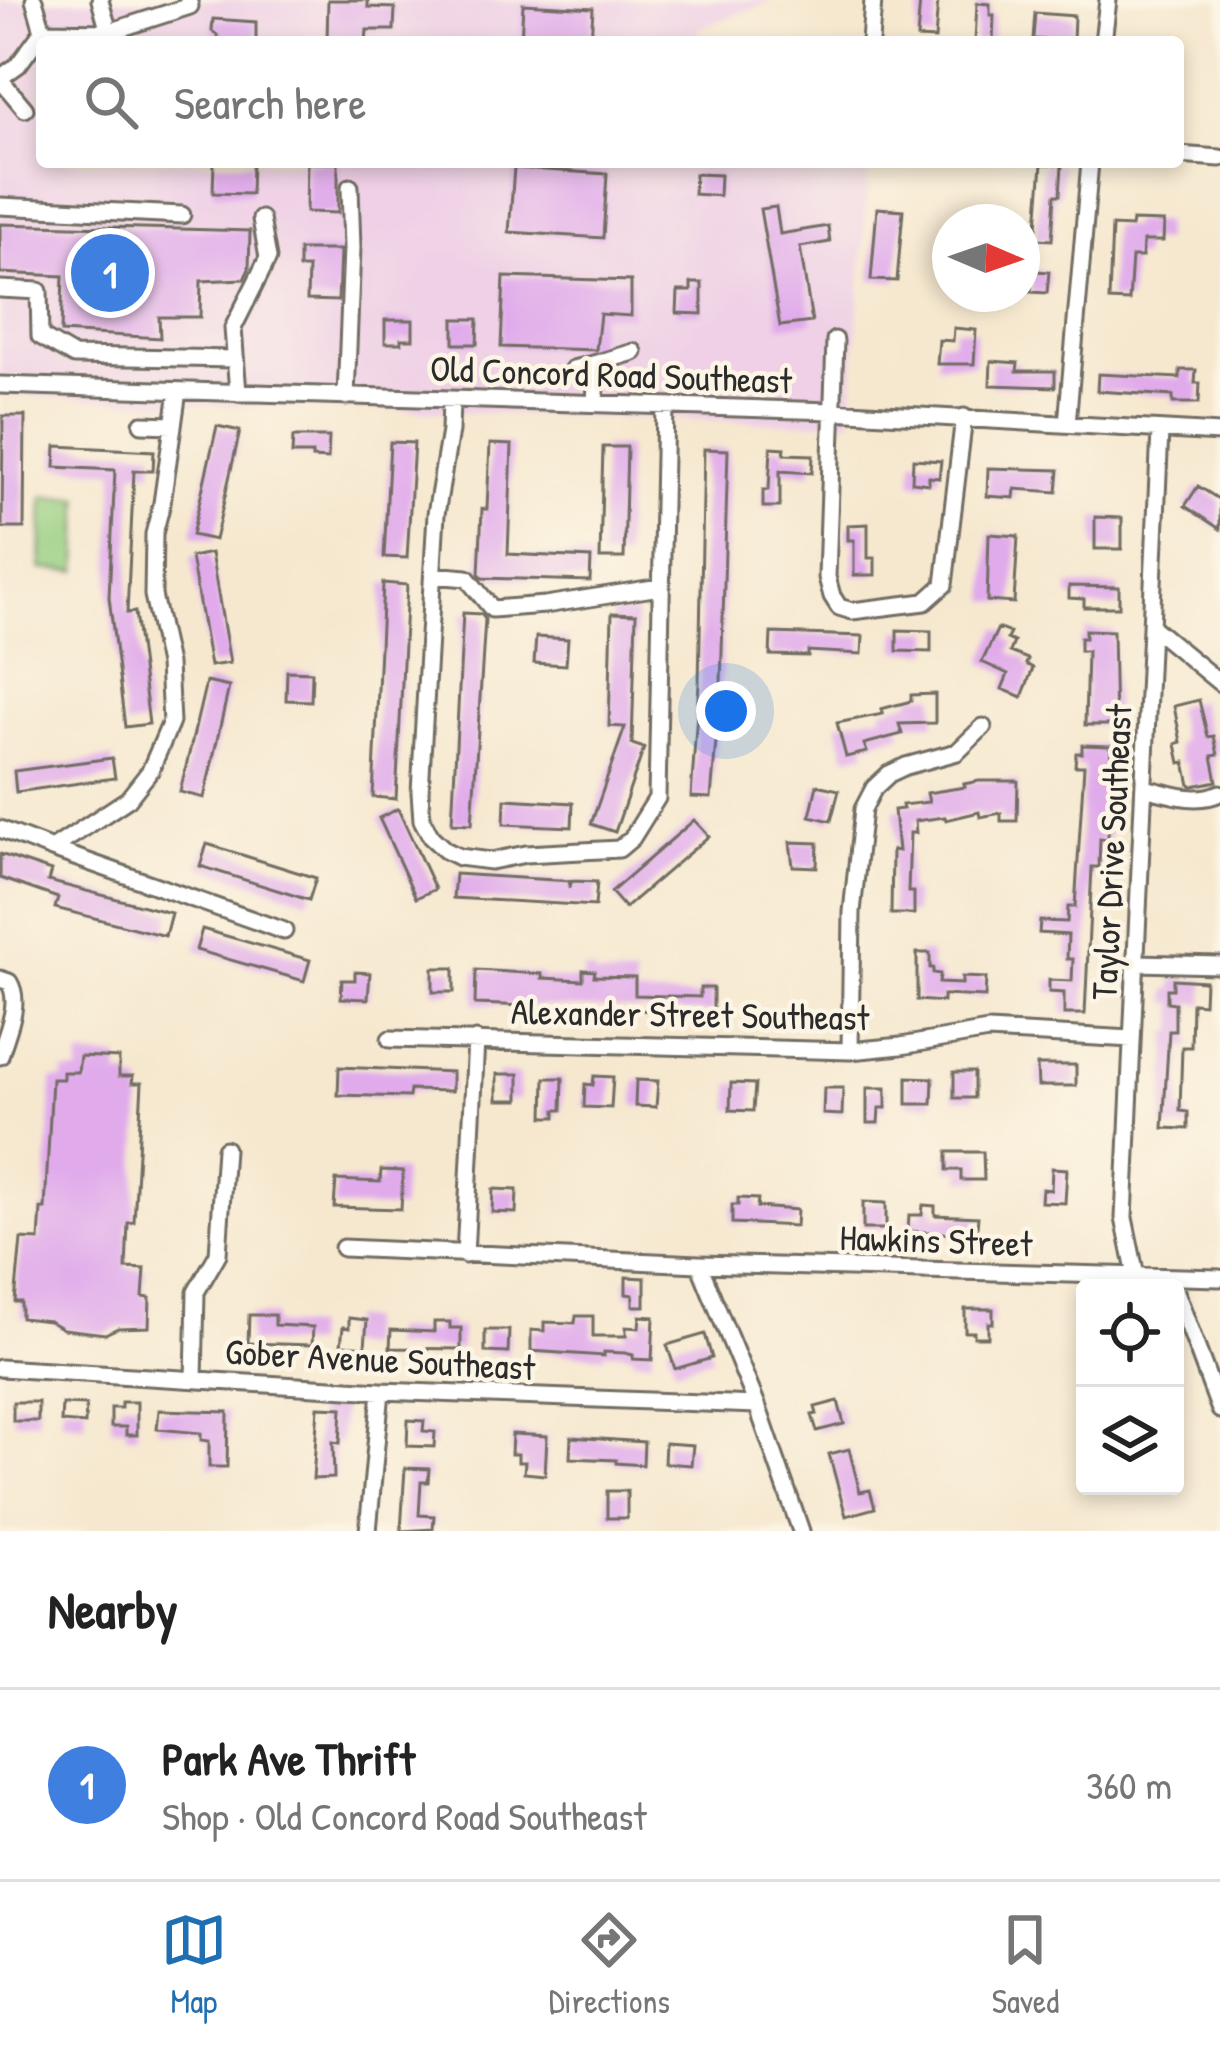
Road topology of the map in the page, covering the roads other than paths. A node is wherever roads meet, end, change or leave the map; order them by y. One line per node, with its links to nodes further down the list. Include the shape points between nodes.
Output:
1 (34, 0): 6 (street)
2 (100, 0): 7 (street)
3 (188, 0): 7 (street, via 190,6)
4 (872, 0): 9 (street)
5 (1108, 0): 10 (street)
6 (43, 32): 7 (street); 8 (street)
7 (110, 32)
8 (40, 36)
9 (870, 36)
10 (1104, 36)
11 (36, 41): 12 (street)
12 (0, 78): 13 (street)
13 (25, 110)
14 (1184, 155): 15 (street)
15 (1220, 158)
16 (1089, 168): 37 (street)
17 (350, 187): 30 (street)
18 (0, 206): 19 (street)
19 (182, 215)
20 (261, 219): 24 (street, via 268,258 233,328)
21 (0, 289): 24 (street, via 39,291 40,336 74,356)
22 (835, 340): 34 (street)
23 (634, 352): 25 (street)
24 (236, 359): 29 (street)
25 (597, 363): 26 (street); 32 (street)
26 (573, 369)
27 (0, 385): 28 (street, Old Concord Road Southeast)
28 (178, 391): 29 (street, Old Concord Road Southeast); 38 (street)
29 (238, 393): 30 (street, Old Concord Road Southeast)
30 (346, 397): 31 (street, Old Concord Road Southeast)
31 (451, 400): 32 (street, Old Concord Road Southeast); 41 (street)
32 (596, 404): 33 (street, Old Concord Road Southeast)
33 (665, 406): 34 (street, Old Concord Road Southeast); 42 (street)
34 (832, 411): 35 (street, Old Concord Road Southeast); 35 (street, via 827,577 839,607 853,611 925,602 944,585)
35 (964, 417): 37 (street, Old Concord Road Southeast)
36 (142, 424): 38 (street)
37 (1067, 424): 39 (street, Old Concord Road Southeast)
38 (173, 425): 49 (street, via 154,534 171,722 128,799)
39 (1160, 430): 40 (street, Old Concord Road Southeast); 43 (street, Taylor Drive Southeast)
40 (1220, 433)
41 (433, 575): 42 (street, via 466,578 492,609); 42 (street, via 422,820 445,850 491,862 619,849 650,814 658,782)
42 (660, 587)
43 (1153, 628): 44 (street); 46 (street, Taylor Drive Southeast)
44 (1220, 683)
45 (983, 727): 57 (street, via 957,752 889,774 863,809)
46 (1145, 788): 47 (street); 51 (street, Taylor Drive Southeast)
47 (1220, 794)
48 (0, 829): 49 (street)
49 (52, 849): 50 (street)
50 (284, 931)
51 (1136, 963): 52 (street); 56 (street, Taylor Drive Southeast)
52 (1220, 965)
53 (0, 979): 58 (street, via 15,992)
54 (390, 1040): 55 (street, Alexander Street Southeast)
55 (476, 1040): 57 (street, Alexander Street Southeast); 61 (street)
56 (1132, 1040): 57 (street, Alexander Street Southeast, via 988,1031); 63 (street, Taylor Drive Southeast, via 1124,1218)
57 (850, 1051)
58 (0, 1056)
59 (225, 1149): 69 (street, via 218,1254 196,1292)
60 (343, 1248): 61 (street, Hawkins Street)
61 (465, 1256): 62 (street, Hawkins Street)
62 (699, 1264): 63 (street, Hawkins Street); 71 (street)
63 (1136, 1276): 65 (street, Hawkins Street)
64 (1220, 1278): 66 (street, Hawkins Street)
65 (1148, 1279)
66 (1184, 1283)
67 (1184, 1314): 72 (street)
68 (0, 1368): 69 (street, Gober Avenue Southeast)
69 (194, 1380): 70 (street, Gober Avenue Southeast)
70 (381, 1391): 71 (street, Gober Avenue Southeast); 73 (street)
71 (757, 1406): 74 (street)
72 (1220, 1410)
73 (368, 1531)
74 (801, 1531)

